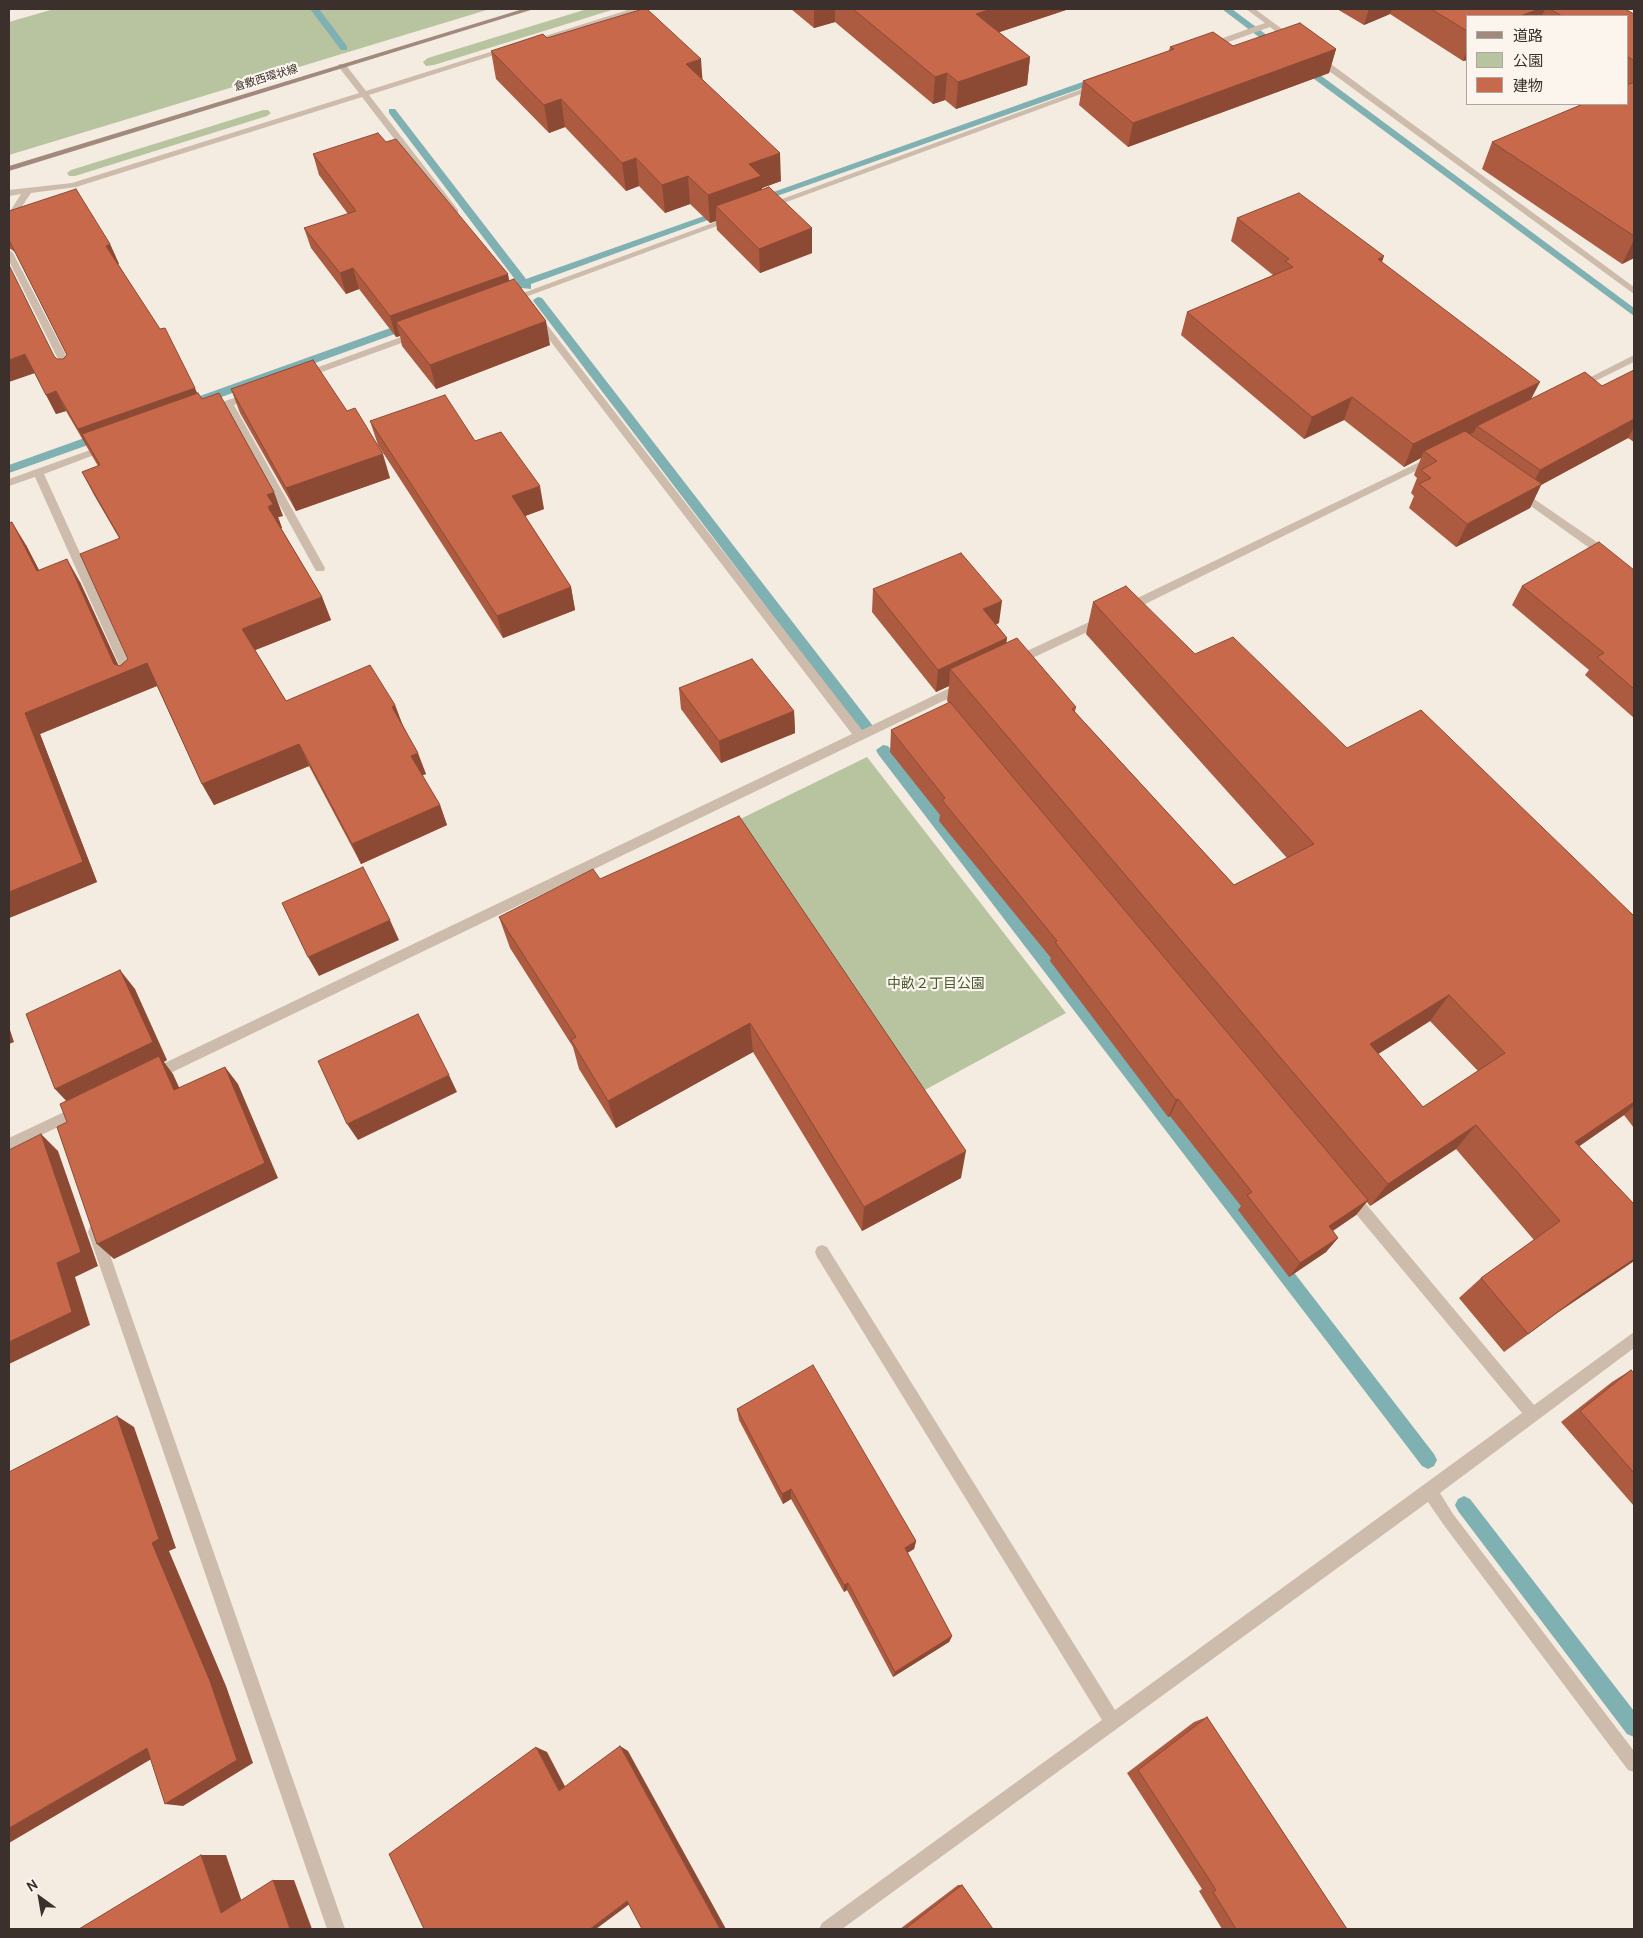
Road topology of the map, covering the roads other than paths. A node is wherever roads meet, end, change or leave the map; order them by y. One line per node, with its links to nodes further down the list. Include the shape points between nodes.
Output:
1 (530, 9): 10 (main road, 倉敷西環状線)
2 (638, 9): 5 (street)
3 (1252, 9): 4 (street)
4 (1268, 25): 7 (street); 8 (street)
5 (525, 44)
6 (515, 47): 12 (street)
7 (1303, 47)
8 (1196, 51)
9 (1311, 53): 21 (street)
10 (342, 66): 12 (street); 13 (main road, 倉敷西環状線)
11 (1104, 84): 16 (street)
12 (365, 94): 14 (street, via 73,185); 19 (street)
13 (9, 169)
14 (27, 192): 15 (street); 18 (street)
15 (9, 193)
16 (761, 208)
17 (743, 215): 22 (street)
18 (9, 219)
19 (464, 222)
20 (9, 253): 26 (street)
21 (1634, 291)
22 (521, 298): 23 (street); 42 (street)
23 (502, 303)
24 (420, 333): 27 (street)
25 (1634, 358): 28 (street)
26 (70, 374)
27 (292, 380)
28 (1572, 389)
29 (265, 390): 30 (street)
30 (228, 404): 31 (street); 38 (street)
31 (201, 413)
32 (120, 443): 34 (street)
33 (1438, 456): 39 (street)
34 (38, 472): 35 (street); 40 (street)
35 (9, 483)
36 (1511, 486): 37 (street)
37 (1613, 560)
38 (320, 568)
39 (1009, 664)
40 (133, 682)
41 (973, 682): 42 (street, via 940,703)
42 (860, 736): 43 (street)
43 (137, 1083)
44 (93, 1104): 45 (street)
45 (57, 1121): 46 (street); 47 (street)
46 (63, 1140)
47 (9, 1144)
48 (1342, 1186): 52 (street)
49 (89, 1215): 56 (street)
50 (822, 1252): 54 (street)
51 (1634, 1339): 52 (street)
52 (1532, 1414): 53 (street)
53 (1430, 1491): 54 (street); 55 (street, via 1448,1520)
54 (1112, 1721): 57 (street)
55 (1634, 1764)
56 (336, 1929)
57 (828, 1929)

